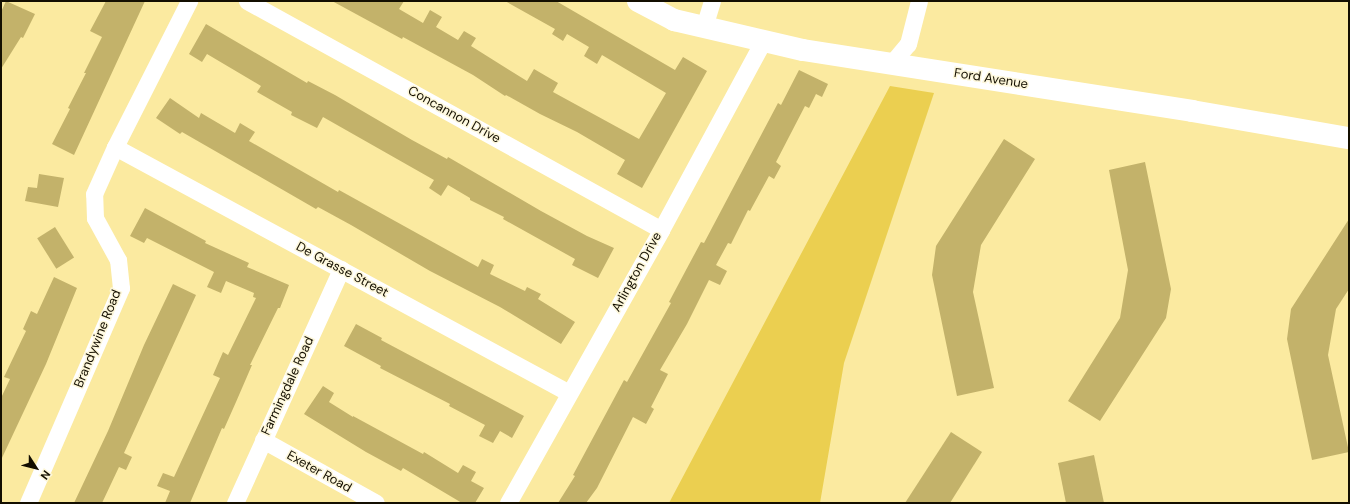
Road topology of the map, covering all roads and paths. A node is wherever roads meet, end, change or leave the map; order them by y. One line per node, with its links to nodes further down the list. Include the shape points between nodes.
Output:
1 (189, 1): 10 (street, Brandywine Road)
2 (247, 1): 11 (street, Concannon Drive)
3 (638, 1): 6 (street, Ford Avenue, via 674,20)
4 (712, 1): 6 (street)
5 (919, 1): 8 (street, via 908,44)
6 (704, 27): 7 (street, Ford Avenue)
7 (763, 41): 8 (street, Ford Avenue); 11 (street, Arlington Drive)
8 (891, 64): 9 (street, Ford Avenue)
9 (1349, 138)
10 (114, 147): 12 (street, De Grasse Street); 15 (street, Brandywine Road, via 94,194 95,218 118,260 121,288)
11 (661, 230): 13 (street, Arlington Drive)
12 (341, 269): 13 (street, De Grasse Street); 14 (street, Farmingdale Road)
13 (569, 393): 18 (street, Arlington Drive)
14 (263, 440): 16 (street, Farmingdale Road); 17 (street, Exeter Road)
15 (28, 503)
16 (235, 503)
17 (376, 503)
18 (508, 503)

